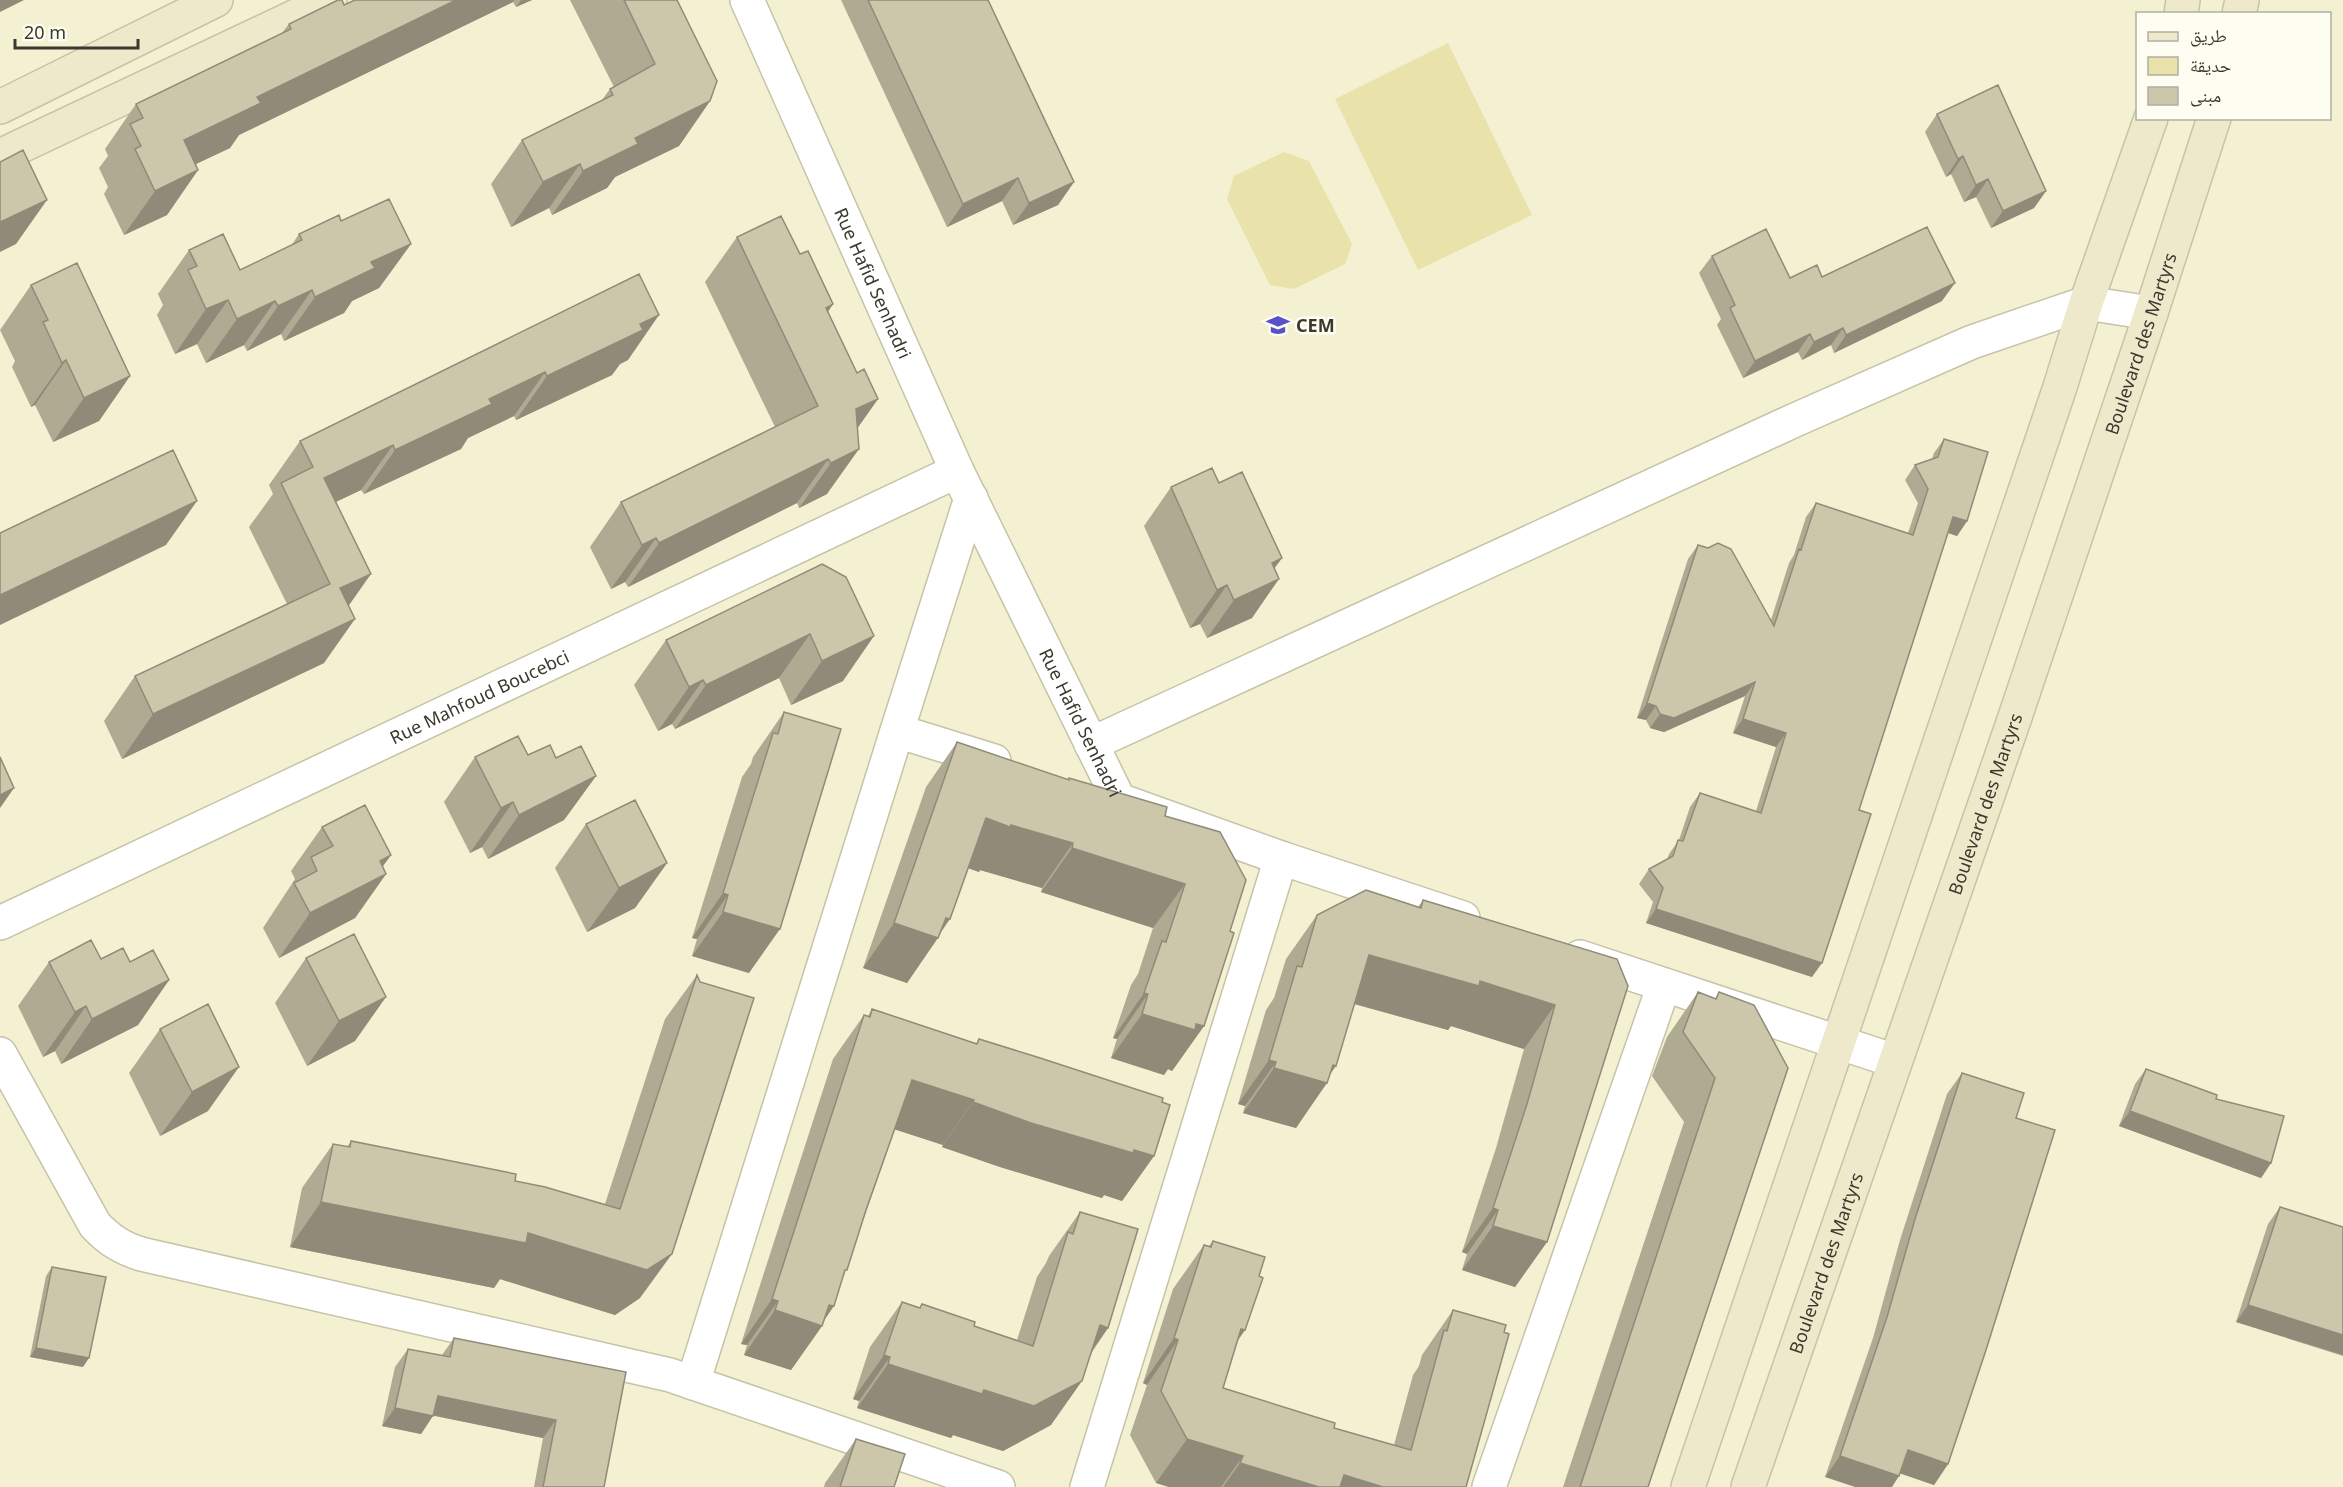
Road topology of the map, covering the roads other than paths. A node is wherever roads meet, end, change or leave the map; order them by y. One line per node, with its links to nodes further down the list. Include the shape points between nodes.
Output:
1 (216, 0): 4 (street)
2 (330, 0): 7 (street)
3 (747, 0): 10 (street, Rue Hafid Senhadri)
4 (0, 106)
5 (2150, 120): 8 (street)
6 (2213, 120): 9 (street, Boulevard des Martyrs)
7 (0, 156)
8 (2086, 303): 9 (street); 12 (street, via 1972,342 1815,411); 21 (street)
9 (2151, 313): 23 (street, Boulevard des Martyrs)
10 (964, 485): 11 (street); 12 (street, Rue Hafid Senhadri); 17 (street, Rue Mahfoud Boucebci)
11 (897, 731): 13 (street); 24 (street)
12 (1091, 744): 15 (street, Rue Hafid Senhadri)
13 (1019, 769)
14 (1074, 786): 15 (street)
15 (1119, 800): 16 (street, Rue Hafid Senhadri)
16 (1281, 858): 18 (street, Rue Hafid Senhadri); 26 (street)
17 (0, 923)
18 (1495, 929)
19 (1552, 947): 20 (street)
20 (1664, 985): 21 (street); 27 (street)
21 (1837, 1043): 23 (street); 28 (street)
22 (0, 1054): 24 (street, via 95,1225 122,1248)
23 (1895, 1061): 29 (street, Boulevard des Martyrs)
24 (693, 1383): 25 (street)
25 (998, 1487)
26 (1087, 1487)
27 (1489, 1487)
28 (1688, 1487)
29 (1748, 1487)

